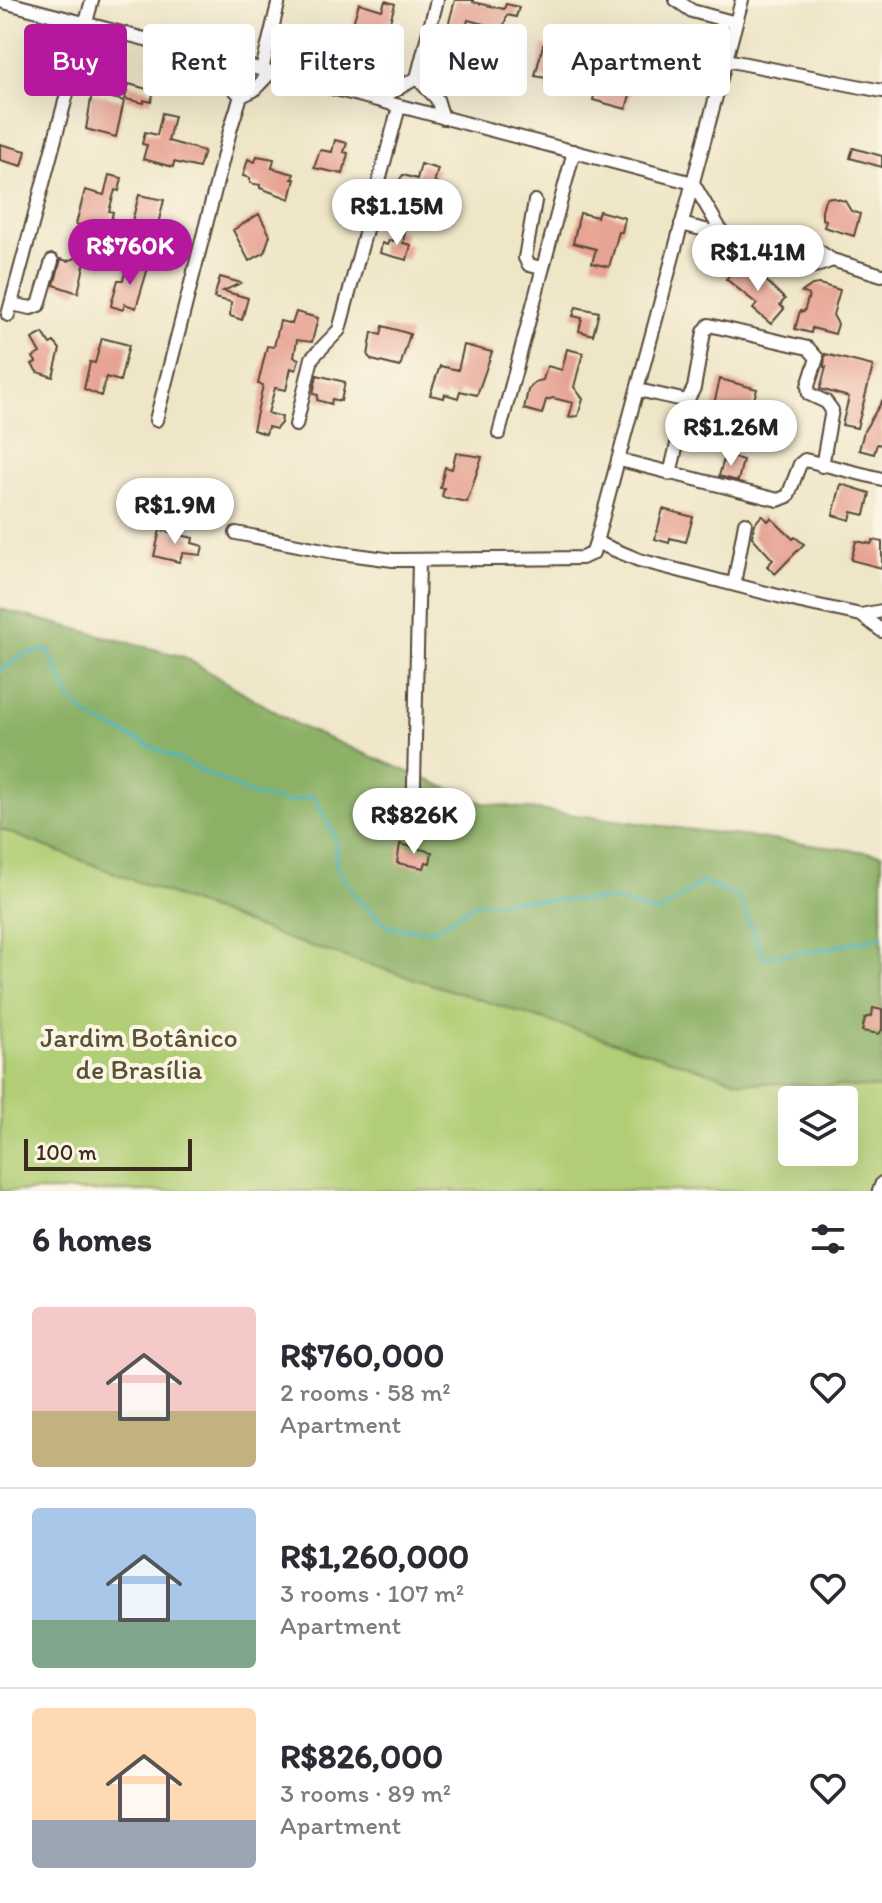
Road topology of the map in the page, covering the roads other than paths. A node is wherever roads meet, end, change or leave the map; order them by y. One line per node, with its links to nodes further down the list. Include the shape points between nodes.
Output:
1 (92, 0): 9 (street)
2 (279, 0): 13 (street)
3 (437, 0): 14 (street)
4 (676, 0): 7 (street, via 692,11)
5 (742, 0): 7 (street)
6 (0, 1): 8 (street)
7 (736, 23): 10 (street)
8 (82, 24)
9 (86, 24)
10 (730, 45)
11 (730, 61): 16 (street)
12 (255, 68): 13 (street)
13 (266, 71): 15 (street); 20 (street)
14 (417, 78): 20 (street); 22 (street, via 437,99)
15 (255, 88)
16 (882, 91)
17 (67, 96): 30 (street, via 10,310 39,305)
18 (241, 96): 35 (street)
19 (716, 96): 24 (street)
20 (377, 100): 21 (street)
21 (399, 107): 22 (street); 36 (street, via 339,330 312,358)
22 (443, 118): 23 (street)
23 (574, 151): 24 (street); 31 (street)
24 (693, 183): 26 (street); 27 (street)
25 (535, 201): 31 (street, via 525,258 529,265)
26 (681, 224): 27 (street); 33 (street)
27 (723, 234): 28 (street)
28 (789, 251): 29 (street, via 810,245); 29 (street, via 806,267)
29 (832, 260): 32 (street)
30 (52, 261)
31 (542, 268): 37 (street)
32 (882, 275)
33 (638, 390): 34 (street); 38 (street)
34 (687, 401): 39 (street, via 709,325 808,348 817,358 809,394 832,410); 40 (street)
35 (156, 420)
36 (296, 425)
37 (499, 433)
38 (620, 460): 40 (street); 44 (street)
39 (822, 466): 40 (street, via 802,461 788,496 778,500); 41 (street)
40 (670, 474)
41 (882, 479)
42 (745, 523): 46 (street)
43 (236, 533): 45 (street)
44 (598, 543): 45 (street, via 582,558); 46 (street, via 639,560)
45 (419, 561): 50 (street)
46 (734, 584): 48 (street)
47 (882, 611): 48 (street)
48 (861, 615): 49 (street)
49 (882, 631)
50 (413, 828)
51 (882, 1183): 52 (street)
52 (879, 1191)

